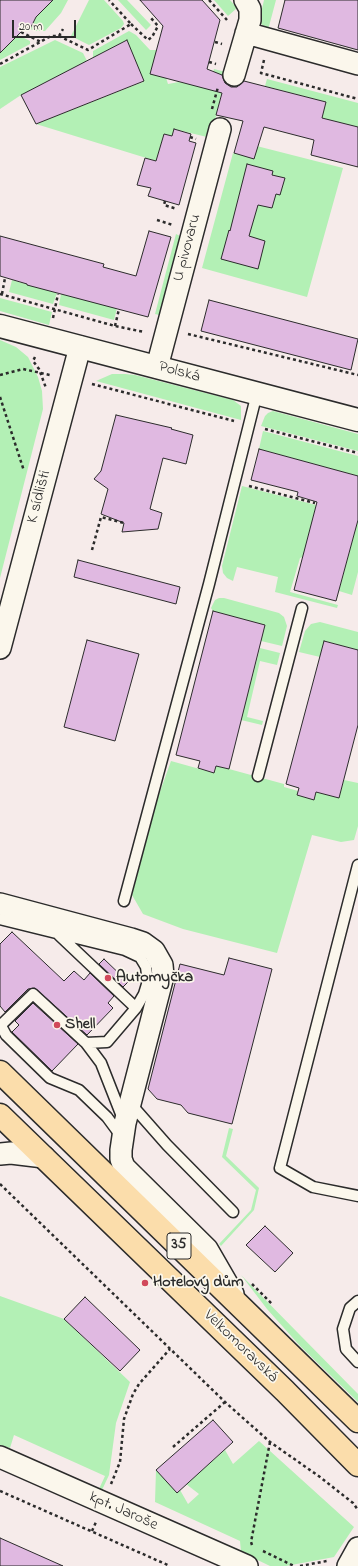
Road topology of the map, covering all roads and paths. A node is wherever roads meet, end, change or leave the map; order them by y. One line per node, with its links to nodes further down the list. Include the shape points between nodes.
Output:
1 (109, 0): 4 (path)
2 (245, 0): 7 (street, via 250,9)
3 (150, 17): 4 (path, via 158,26 148,40)
4 (131, 24): 8 (path, via 88,50)
5 (63, 29): 8 (path)
6 (21, 32): 9 (path)
7 (246, 33): 12 (street); 13 (street)
8 (58, 36): 9 (path, via 51,36)
9 (41, 42): 11 (path)
10 (265, 55): 14 (path, via 261,73)
11 (0, 64)
12 (358, 64)
13 (226, 81): 15 (path, via 211,113)
14 (358, 99)
15 (220, 129): 33 (street, U pivovaru)
16 (165, 201): 17 (path, via 164,205)
17 (180, 210)
18 (157, 220): 19 (path)
19 (176, 226)
20 (5, 278): 21 (path)
21 (2, 294)
22 (58, 294): 23 (path)
23 (55, 309)
24 (119, 309): 26 (path)
25 (0, 326): 29 (street, Polská)
26 (115, 326)
27 (227, 338): 28 (path)
28 (226, 343)
29 (80, 347): 33 (street, Polská); 36 (street, K sídlišti)
30 (276, 350): 31 (path)
31 (275, 355)
32 (326, 363): 34 (path)
33 (157, 367): 37 (street, Polská)
34 (325, 368)
35 (0, 375): 36 (path, via 23,369)
36 (72, 380): 40 (path); 51 (street, K sídlišti)
37 (257, 393): 39 (street, Polská); 40 (lane)
38 (0, 397): 43 (path)
39 (358, 420)
40 (248, 425): 54 (lane, via 209,584)
41 (261, 431): 42 (path, via 262,428)
42 (358, 453)
43 (26, 476)
44 (246, 485): 46 (path)
45 (278, 488): 46 (path)
46 (276, 493): 47 (path)
47 (315, 503)
48 (124, 523): 49 (path, via 101,517)
49 (92, 550)
50 (302, 608): 52 (lane)
51 (0, 648)
52 (258, 776)
53 (358, 865): 66 (lane, via 280,1168 313,1188)
54 (124, 901)
55 (2, 910): 56 (lane); 62 (street, via 131,939 143,943 154,951 162,965 163,976)
56 (58, 934): 57 (lane); 57 (lane, via 125,950 140,957 146,967 148,981)
57 (136, 1008): 59 (lane, via 107,1042)
58 (0, 1026): 59 (lane, via 33,994); 62 (lane, via 50,1078 79,1090 107,1117)
59 (86, 1043): 62 (lane, via 100,1063)
60 (0, 1072): 69 (main road, Velkomoravská / 35)
61 (0, 1115): 64 (main road, Velkomoravská / 35)
62 (126, 1121): 67 (lane, via 167,1145); 69 (street, via 121,1159 124,1167 207,1249)
63 (0, 1154): 64 (street)
64 (44, 1157): 77 (main road, Velkomoravská / 35)
65 (0, 1184): 70 (path)
66 (358, 1196)
67 (233, 1212)
68 (358, 1300): 71 (lane, via 350,1308 343,1329 346,1350)
69 (240, 1307): 73 (main road, Velkomoravská / 35)
70 (170, 1349): 72 (path); 78 (path, via 133,1394 124,1418 120,1462)
71 (358, 1362)
72 (225, 1402): 74 (path); 75 (path)
73 (358, 1420)
74 (270, 1442): 80 (path, via 320,1477 353,1503); 84 (path, via 251,1542 252,1546)
75 (173, 1447)
76 (0, 1457): 83 (street, kpt. Jaroše)
77 (358, 1465)
78 (109, 1487)
79 (0, 1491): 82 (path)
80 (358, 1510)
81 (358, 1548): 85 (street)
82 (170, 1566)
83 (247, 1566)
84 (294, 1566)
85 (348, 1566)

